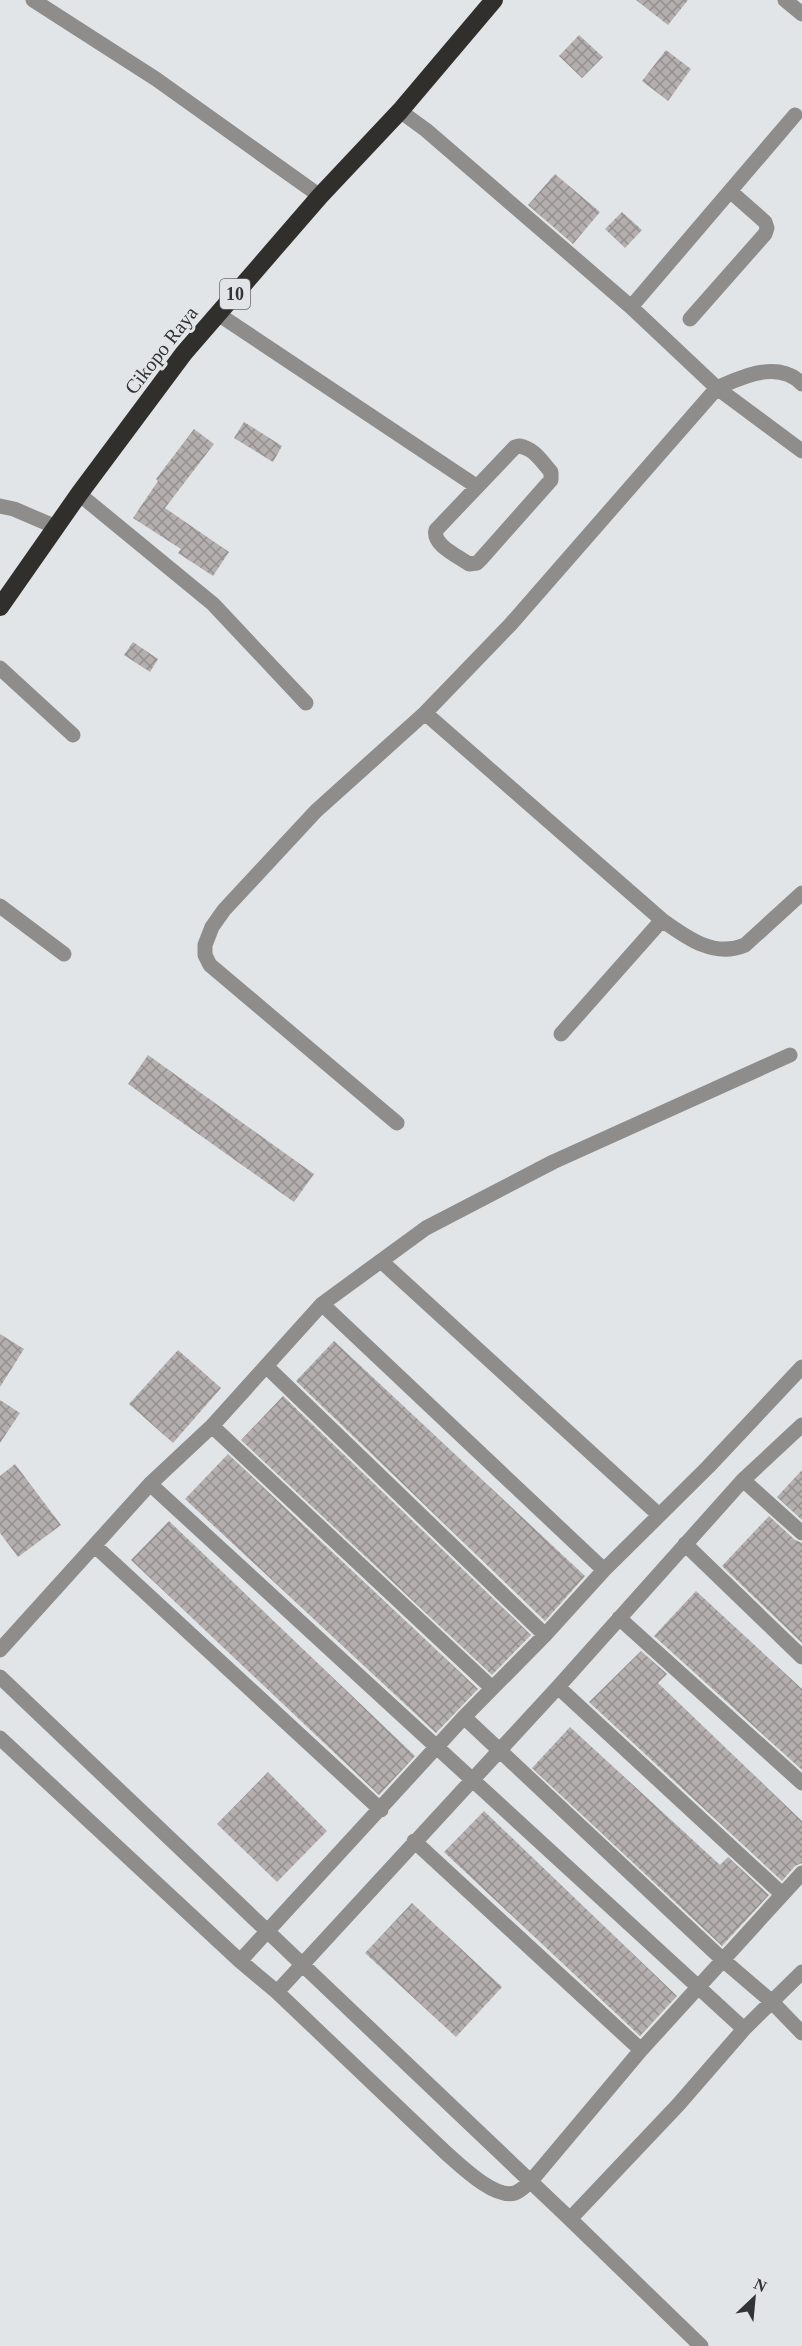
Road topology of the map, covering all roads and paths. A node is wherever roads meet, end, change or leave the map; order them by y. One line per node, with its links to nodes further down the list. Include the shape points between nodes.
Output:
1 (33, 0): 8 (street, via 156,79)
2 (494, 0): 5 (highway, Cikopo Raya / 10)
3 (785, 0): 4 (street)
4 (802, 14)
5 (400, 111): 8 (highway, Cikopo Raya / 10); 9 (street)
6 (795, 115): 7 (street)
7 (730, 191): 9 (street); 11 (street, via 767,228)
8 (320, 196): 10 (highway, Cikopo Raya / 10)
9 (631, 307): 13 (street)
10 (218, 314): 15 (street); 16 (highway, Cikopo Raya / 10, via 184,353)
11 (690, 319)
12 (802, 384): 13 (street, via 792,375 776,372 742,377)
13 (717, 388): 14 (street); 22 (street, via 510,625)
14 (802, 451)
15 (476, 486): 15 (street, via 438,526 435,535 469,564 481,559 549,483 552,474 530,449 519,446)
16 (80, 494): 18 (highway, Cikopo Raya / 10); 21 (street, via 213,604)
17 (0, 506): 18 (street)
18 (56, 526): 19 (highway, Cikopo Raya / 10)
19 (0, 607)
20 (0, 668): 23 (street)
21 (306, 703)
22 (425, 713): 26 (street); 30 (street, via 316,811 224,910 212,927 204,955 210,965)
23 (73, 735)
24 (802, 893): 26 (street, via 745,945 734,950 704,946)
25 (0, 906): 27 (street)
26 (662, 920): 28 (street)
27 (64, 954)
28 (561, 1034)
29 (790, 1055): 31 (street, via 553,1162 426,1228)
30 (397, 1123)
31 (381, 1261): 32 (street); 39 (street)
32 (322, 1304): 33 (street); 43 (street)
33 (267, 1367): 36 (street); 45 (street)
34 (802, 1367): 39 (street)
35 (802, 1425): 37 (street)
36 (212, 1426): 38 (street); 50 (street)
37 (743, 1480): 40 (street); 41 (street)
38 (150, 1484): 42 (street); 53 (street)
39 (659, 1515): 43 (street)
40 (802, 1533)
41 (685, 1544): 44 (street); 47 (street)
42 (95, 1546): 46 (street); 57 (street)
43 (604, 1570): 45 (street)
44 (619, 1617): 49 (street); 56 (street)
45 (545, 1635): 50 (street)
46 (0, 1650)
47 (802, 1657)
48 (0, 1677): 61 (street)
49 (558, 1687): 54 (street); 60 (street)
50 (492, 1688): 51 (street)
51 (464, 1717): 53 (street); 54 (street)
52 (0, 1738): 62 (street)
53 (436, 1747): 55 (street); 57 (street)
54 (498, 1750): 55 (street); 63 (street)
55 (471, 1780): 58 (street); 66 (street)
56 (802, 1784)
57 (381, 1810): 61 (street)
58 (414, 1841): 64 (street); 71 (street)
59 (802, 1873): 60 (street)
60 (782, 1894): 63 (street)
61 (266, 1932): 62 (street); 64 (street)
62 (240, 1960): 67 (street)
63 (723, 1960): 66 (street); 68 (street)
64 (302, 1963): 67 (street); 72 (street)
65 (802, 1972): 68 (street)
66 (698, 1988): 69 (street); 71 (street)
67 (277, 1992): 72 (street, via 469,2173 503,2193 518,2192)
68 (772, 2002): 69 (street); 70 (street)
69 (744, 2029): 73 (street, via 678,2106)
70 (802, 2033)
71 (641, 2050): 72 (street)
72 (531, 2181): 73 (street)
73 (570, 2218): 74 (street)
74 (701, 2346)

